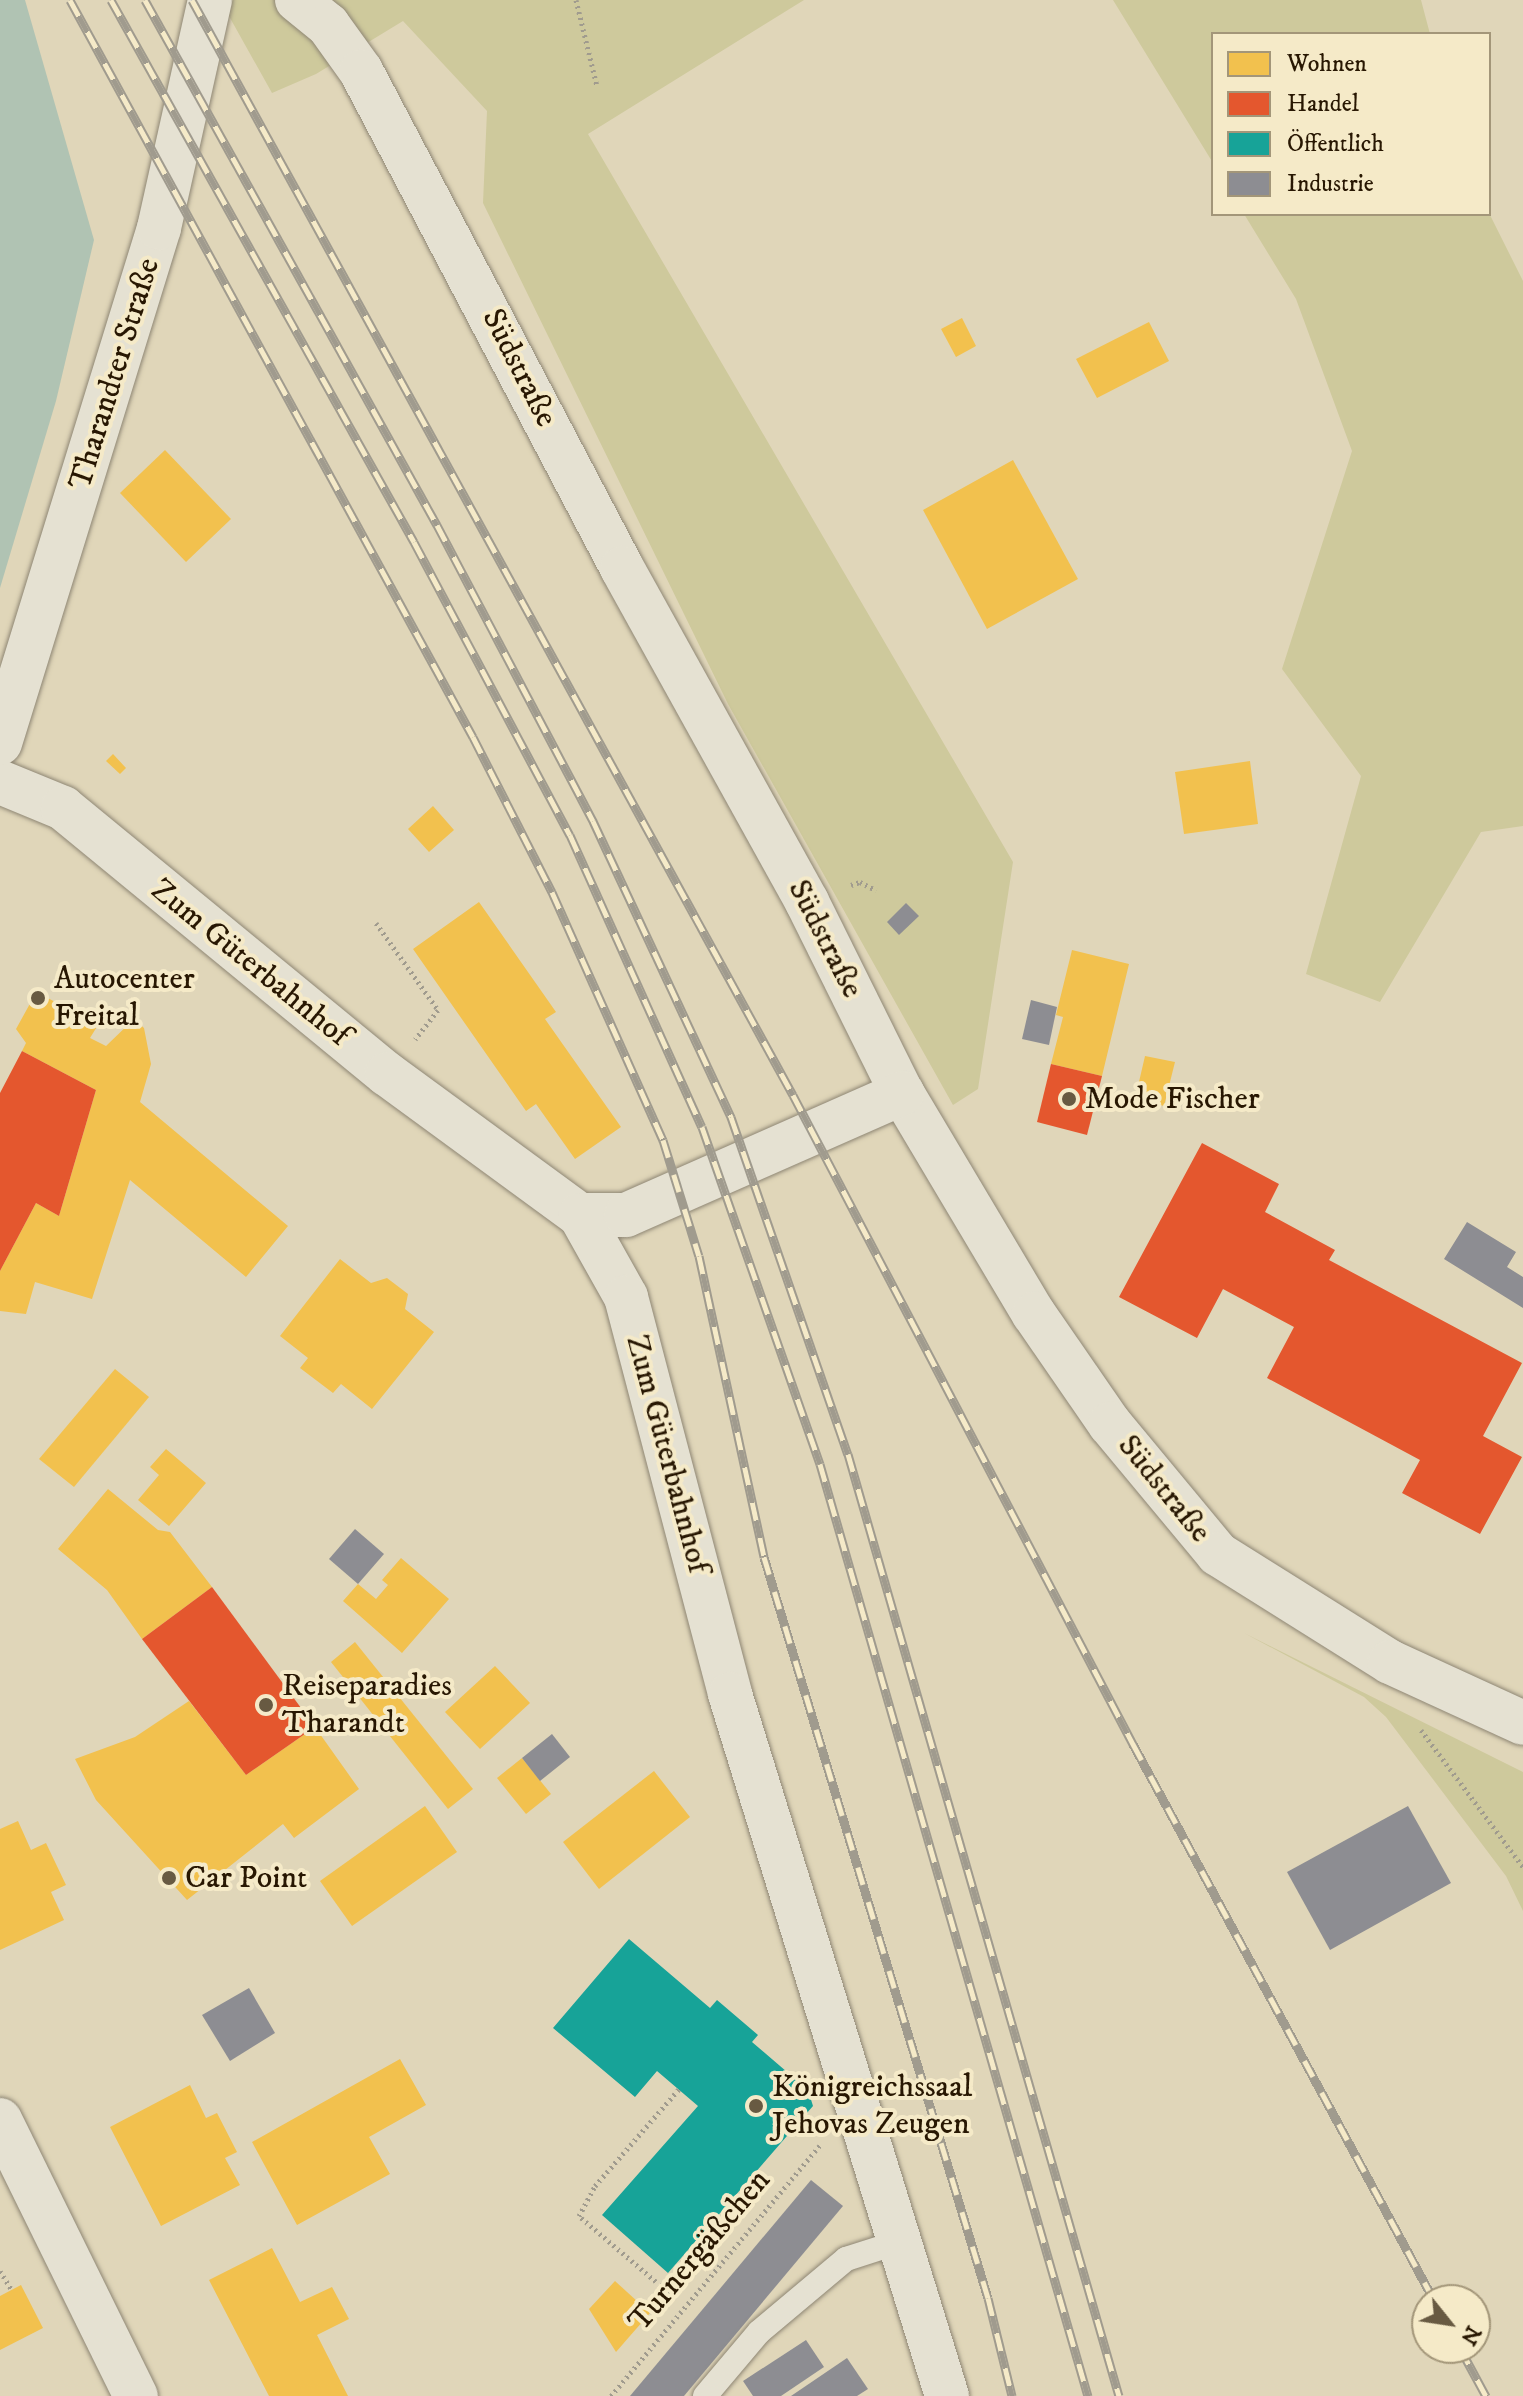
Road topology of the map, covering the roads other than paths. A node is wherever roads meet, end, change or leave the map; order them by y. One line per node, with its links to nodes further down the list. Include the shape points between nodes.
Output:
1 (210, 0): 3 (street, Tharandter Straße, via 159,228)
2 (297, 0): 5 (street, Südstraße, via 328,25 361,71 622,568 799,888)
3 (0, 743)
4 (0, 782): 6 (street, Zum Güterbahnhof, via 63,808 387,1074)
5 (902, 1093): 6 (street, via 626,1215); 7 (street, Südstraße, via 1034,1314 1110,1424 1218,1554 1390,1662)
6 (580, 1215): 9 (street, Zum Güterbahnhof, via 626,1297 730,1694)
7 (1523, 1723)
8 (0, 2120): 10 (street)
9 (899, 2242): 11 (lane, via 846,2259 759,2332); 12 (street, Zum Güterbahnhof)
10 (136, 2396)
11 (705, 2396)
12 (947, 2396)

